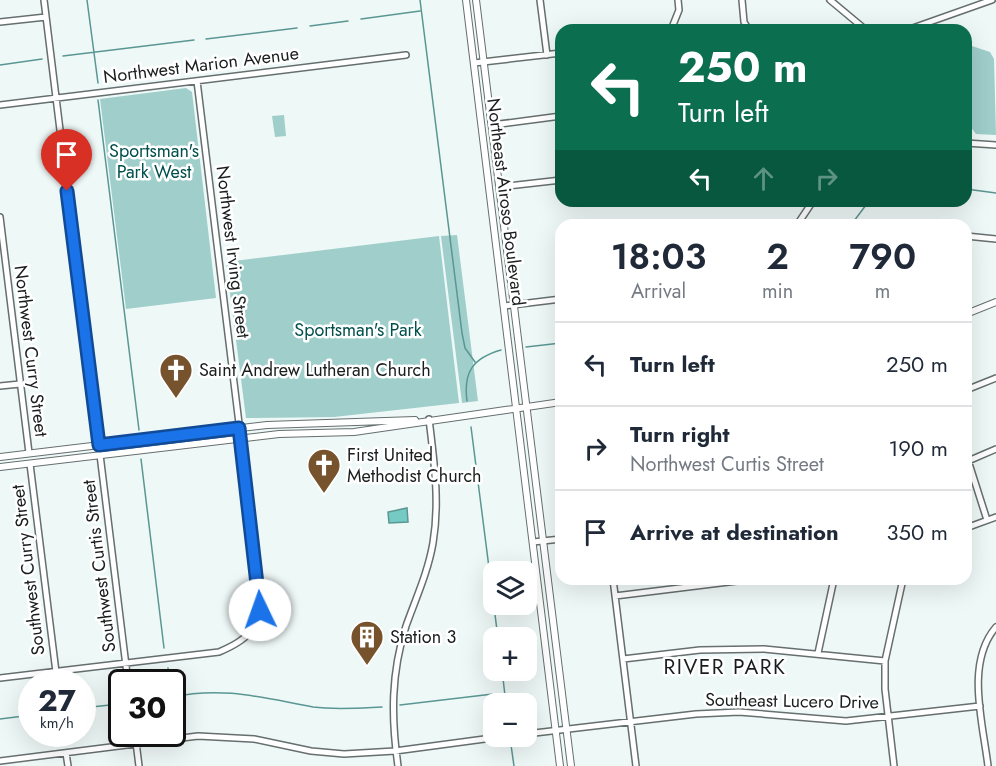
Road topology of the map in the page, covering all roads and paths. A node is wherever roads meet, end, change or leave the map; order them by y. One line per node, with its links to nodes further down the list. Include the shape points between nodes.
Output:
1 (44, 0): 11 (street, Southwest Curtis Street)
2 (466, 0): 21 (main road, Northeast Airoso Boulevard)
3 (476, 0): 20 (main road, Northeast Airoso Boulevard)
4 (540, 0): 19 (street)
5 (678, 0): 13 (street, via 679,10)
6 (742, 0): 14 (street)
7 (830, 0): 15 (street)
8 (966, 0): 10 (street)
9 (992, 0): 10 (street)
10 (969, 8): 16 (street)
11 (46, 17): 12 (street); 23 (street, Southwest Curtis Street)
12 (0, 22)
13 (673, 24)
14 (745, 24)
15 (859, 24)
16 (924, 24)
17 (555, 54): 19 (street)
18 (406, 55): 22 (street, Northwest Marion Avenue)
19 (547, 55): 20 (street)
20 (483, 62): 21 (street); 26 (main road, Northeast Airoso Boulevard)
21 (474, 63): 37 (main road, Northeast Airoso Boulevard)
22 (197, 81): 23 (street, Northwest Marion Avenue); 48 (street, Northwest Irving Street)
23 (56, 99): 24 (street, Northwest Marion Avenue); 50 (street, Southwest Curtis Street)
24 (0, 105)
25 (555, 117): 26 (street)
26 (492, 125): 30 (main road, Northeast Airoso Boulevard)
27 (972, 144): 28 (street)
28 (996, 146)
29 (555, 181): 30 (street)
30 (500, 187): 36 (main road, Northeast Airoso Boulevard)
31 (0, 217): 40 (street, Northwest Curry Street)
32 (972, 237): 33 (street)
33 (996, 239)
34 (555, 300): 36 (street)
35 (996, 302): 38 (main road)
36 (514, 305): 37 (street); 44 (main road, Northeast Airoso Boulevard)
37 (504, 306): 45 (main road, Northeast Airoso Boulevard)
38 (972, 312)
39 (996, 378): 42 (street)
40 (20, 384): 41 (street); 52 (street, Northwest Curry Street)
41 (0, 386)
42 (972, 388)
43 (555, 403): 44 (main road)
44 (525, 406): 45 (main road); 63 (main road, Northeast Airoso Boulevard)
45 (516, 407): 46 (main road); 64 (main road, Northeast Airoso Boulevard)
46 (429, 419): 47 (main road); 92 (street, via 436,471 436,513 425,576 396,663 392,705)
47 (421, 420): 48 (main road); 49 (main road, via 346,433)
48 (239, 428): 49 (street, Northwest Irving Street); 50 (main road)
49 (241, 438): 53 (main road); 76 (street, Northwest Irving Street, via 260,600 259,618 252,632 241,643 219,652)
50 (99, 445): 52 (main road); 53 (street, Southwest Curtis Street)
51 (996, 449): 55 (street)
52 (29, 453): 54 (main road)
53 (100, 455): 56 (main road); 76 (street, Southwest Curtis Street)
54 (0, 457)
55 (972, 459)
56 (30, 464): 57 (main road); 77 (street, Southwest Curry Street)
57 (0, 467)
58 (972, 473): 60 (street)
59 (996, 517): 60 (street)
60 (987, 520): 61 (street)
61 (972, 526)
62 (555, 539): 63 (street)
63 (543, 541): 64 (street); 71 (main road, Northeast Airoso Boulevard)
64 (533, 542): 72 (main road, Northeast Airoso Boulevard)
65 (614, 585): 69 (street)
66 (704, 585): 69 (street)
67 (833, 585): 73 (street)
68 (902, 585): 75 (street)
69 (615, 596): 74 (street)
70 (996, 627): 82 (street, via 982,650 978,673)
71 (555, 637): 72 (main road); 85 (main road, Northeast Airoso Boulevard)
72 (544, 638): 86 (main road, Northeast Airoso Boulevard)
73 (818, 653): 74 (street, via 700,650); 75 (street)
74 (622, 659): 84 (street)
75 (885, 661): 83 (street)
76 (126, 664): 78 (street); 79 (street, Southwest Curtis Street)
77 (56, 669)
78 (82, 669)
79 (127, 669)
80 (18, 676): 81 (street)
81 (0, 678)
82 (981, 706): 83 (street, Southeast Lucero Drive); 102 (street)
83 (888, 718): 84 (street, Southeast Lucero Drive, via 846,721 739,712); 101 (street)
84 (630, 721): 85 (street, Southeast Lucero Drive); 100 (street)
85 (566, 729): 86 (street, Southeast Lucero Drive); 99 (main road, Northeast Airoso Boulevard)
86 (556, 731): 87 (street, Southeast Lucero Drive); 98 (main road, Northeast Airoso Boulevard)
87 (537, 733)
88 (186, 738): 92 (street, via 229,736 345,754)
89 (483, 739): 92 (street)
90 (113, 747): 93 (street)
91 (136, 747): 96 (street)
92 (395, 751): 97 (street)
93 (66, 753): 94 (street); 95 (street)
94 (0, 761)
95 (68, 766)
96 (139, 766)
97 (398, 766)
98 (560, 766)
99 (571, 766)
100 (636, 766)
101 (894, 766)
102 (988, 766)

